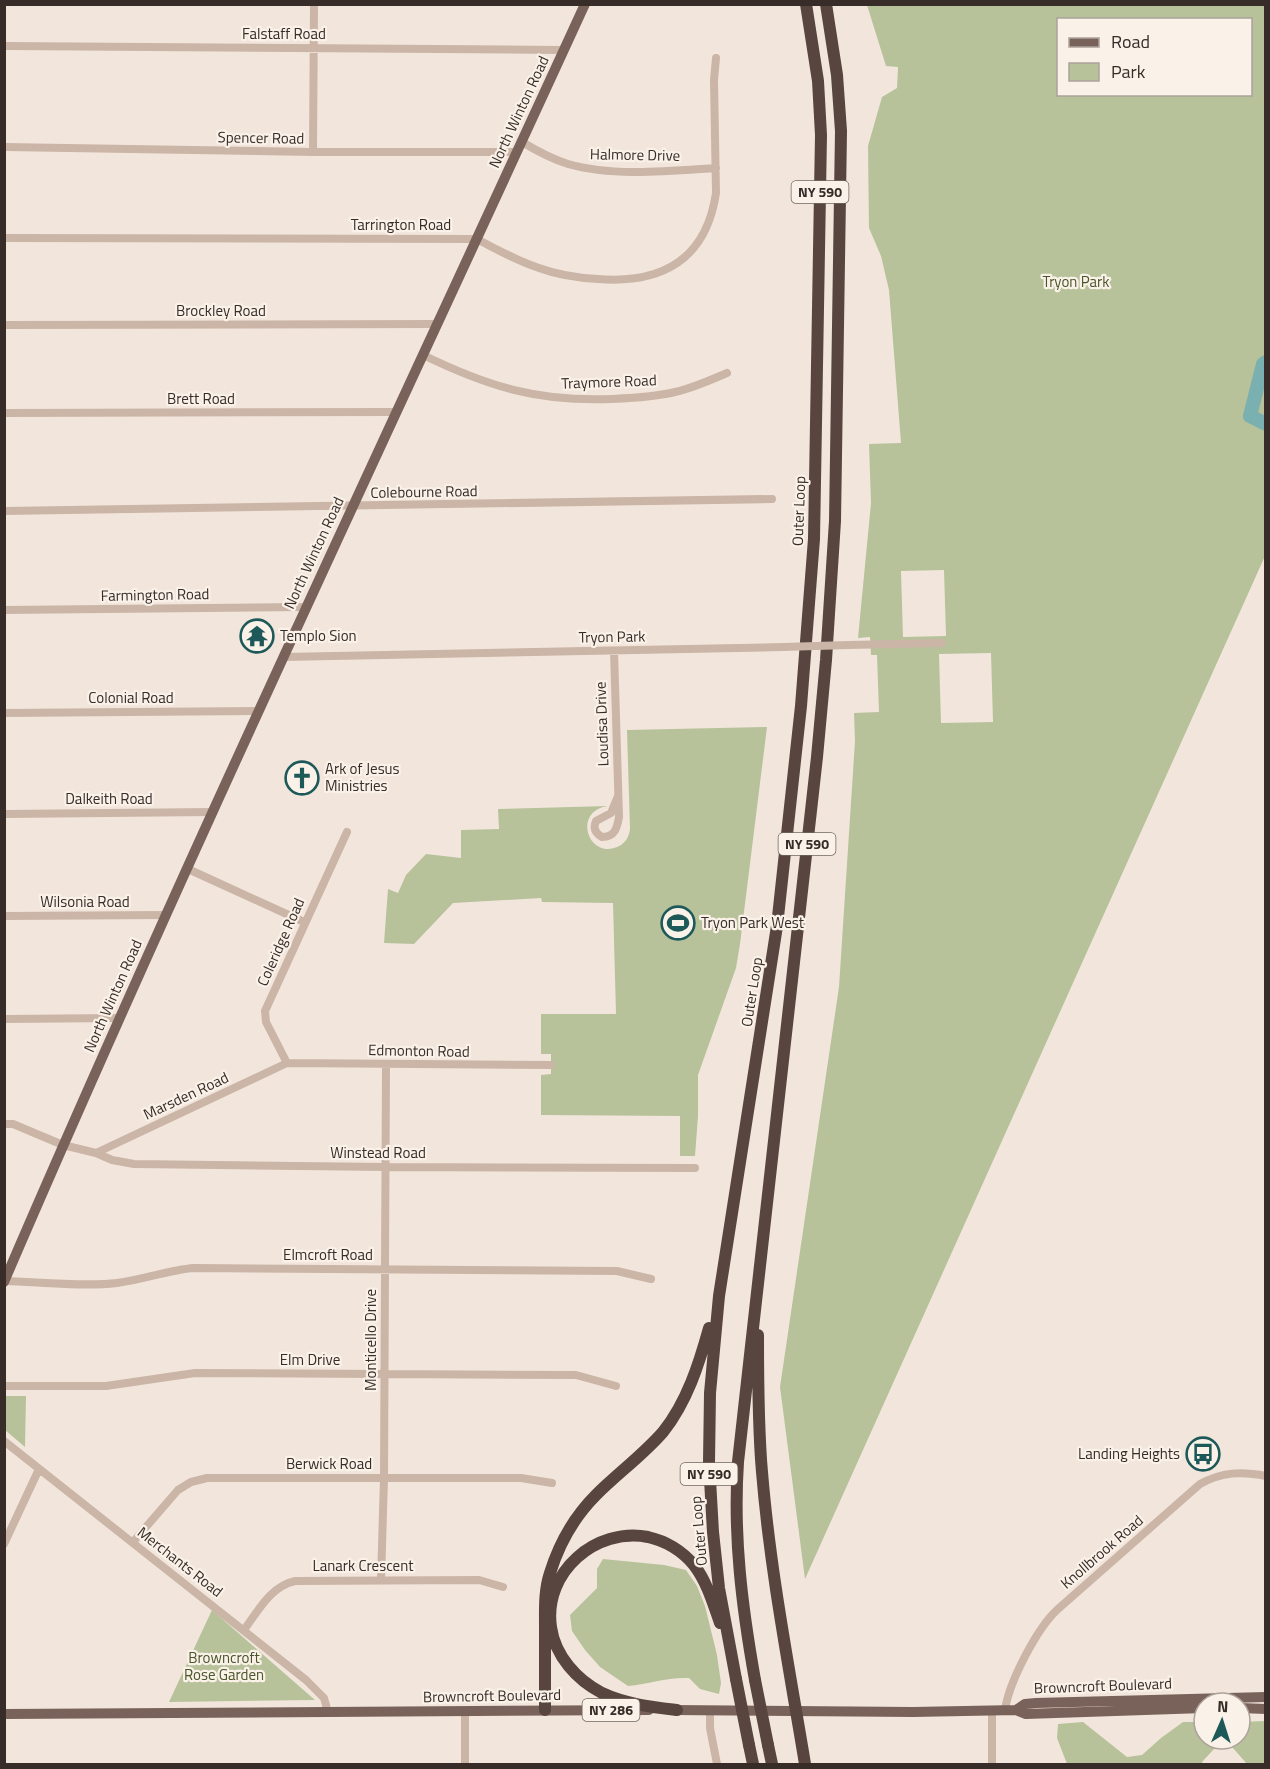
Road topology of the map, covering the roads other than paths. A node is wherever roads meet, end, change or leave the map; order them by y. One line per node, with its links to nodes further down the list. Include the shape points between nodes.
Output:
1 (314, 4): 6 (street)
2 (585, 4): 7 (main road, North Winton Road)
3 (806, 4): 49 (highway, Outer Loop / NY 590, via 821,135 812,566 799,734 778,919)
4 (826, 4): 50 (highway, NY 590, via 837,68 841,131 835,534 820,729)
5 (4, 46): 6 (street, Falstaff Road)
6 (314, 47): 7 (street, Falstaff Road); 11 (street)
7 (564, 50): 10 (main road, North Winton Road)
8 (716, 58): 12 (street, Tarrington Road)
9 (4, 147): 11 (street, Spencer Road)
10 (519, 147): 11 (street, Spencer Road); 12 (street, Halmore Drive, via 584,168); 14 (main road, North Winton Road)
11 (313, 152)
12 (716, 168): 14 (street, Tarrington Road, via 714,208 702,237 682,261 654,275 612,280 565,275 517,259)
13 (4, 238): 14 (street, Tarrington Road)
14 (477, 238): 15 (main road, North Winton Road)
15 (437, 324): 16 (street, Brockley Road); 17 (main road, North Winton Road)
16 (4, 325)
17 (423, 355): 18 (street, Traymore Road, via 510,390 570,399 658,395); 19 (main road, North Winton Road)
18 (727, 373)
19 (397, 412): 20 (street, Brett Road); 22 (main road, North Winton Road)
20 (4, 413)
21 (772, 499): 22 (street, Colebourne Road)
22 (352, 506): 23 (street, Colebourne Road); 24 (main road, North Winton Road)
23 (4, 511)
24 (306, 607): 25 (street, Farmington Road); 28 (main road, North Winton Road)
25 (4, 610)
26 (942, 644): 27 (street, Tryon Park, bridge)
27 (614, 651): 28 (street, Tryon Park); 31 (street, Loudisa Drive)
28 (283, 657): 29 (main road, North Winton Road)
29 (259, 711): 30 (street, Colonial Road); 32 (main road, North Winton Road)
30 (4, 713)
31 (618, 796): 31 (street, Loudisa Drive, via 618,827 608,837 602,837 594,826 611,813)
32 (213, 812): 33 (street, Dalkeith Road); 35 (main road, North Winton Road)
33 (4, 814)
34 (347, 832): 38 (street, Coleridge Road)
35 (188, 869): 36 (main road, North Winton Road); 38 (street)
36 (166, 915): 37 (street, Wilsonia Road); 39 (main road, North Winton Road)
37 (4, 916)
38 (304, 922): 41 (street, Coleridge Road, via 265,1011 266,1022)
39 (120, 1018): 40 (street); 45 (main road, North Winton Road)
40 (4, 1019)
41 (287, 1063): 42 (street, Edmonton Road); 46 (street, Marsden Road)
42 (386, 1064): 43 (street, Edmonton Road); 47 (street, Monticello Drive)
43 (551, 1065)
44 (4, 1124): 45 (street, Winstead Road, via 13,1124)
45 (63, 1145): 46 (street, Winstead Road); 53 (main road, North Winton Road)
46 (96, 1153): 47 (street, Winstead Road, via 112,1160 157,1165)
47 (385, 1167): 48 (street, Winstead Road); 51 (street, Monticello Drive)
48 (694, 1168)
49 (723, 1268): 68 (highway, via 700,1360 676,1413 648,1448 591,1500 560,1547 547,1586); 69 (highway, Outer Loop / NY 590, via 710,1393 710,1477 717,1574)
50 (759, 1268): 77 (highway, via 762,1471); 84 (highway, NY 590, bridge, via 736,1504 740,1586)
51 (384, 1269): 52 (street, Elmcroft Road, via 617,1271); 53 (street, Elmcroft Road, via 194,1268 103,1284); 54 (street, Monticello Drive)
52 (651, 1279)
53 (5, 1281)
54 (384, 1374): 55 (street, Elm Drive, via 195,1373 106,1386); 56 (street, Elm Drive, via 576,1375); 60 (street, Monticello Drive)
55 (4, 1386)
56 (616, 1386)
57 (4, 1441): 58 (street, Merchants Road)
58 (39, 1469): 62 (street, Merchants Road); 63 (street)
59 (1266, 1476): 75 (street, Knollbrook Road, via 1240,1472 1200,1484 1049,1617 1012,1683)
60 (384, 1478): 61 (street, Berwick Road, via 521,1478); 62 (street, Berwick Road, via 199,1480 184,1485 171,1496); 64 (street, Monticello Drive)
61 (552, 1484)
62 (133, 1542): 67 (street, Merchants Road)
63 (4, 1545)
64 (381, 1580): 65 (street, Lanark Crescent, via 479,1580); 67 (street, Lanark Crescent, via 288,1582 275,1590)
65 (503, 1587)
66 (551, 1606): 68 (highway); 69 (highway, via 564,1572 588,1548 624,1536 661,1541 683,1555 701,1577); 73 (highway, via 556,1646 584,1681 617,1698)
67 (244, 1630): 79 (street, Merchants Road, via 318,1690)
68 (545, 1645): 72 (highway)
69 (736, 1679): 83 (highway, Outer Loop / NY 590, bridge)
70 (1266, 1696): 75 (main road, Browncroft Boulevard / NY 286, via 1036,1703)
71 (1192, 1708): 75 (main road, Browncroft Boulevard / NY 286, via 1026,1714)
72 (545, 1710): 73 (main road, Browncroft Boulevard / NY 286); 76 (main road, Browncroft Boulevard)
73 (677, 1710): 74 (main road, Browncroft Boulevard / NY 286)
74 (710, 1710): 77 (main road, Browncroft Boulevard / NY 286); 82 (street)
75 (1010, 1710): 78 (main road, Browncroft Boulevard / NY 286)
76 (465, 1711): 79 (main road, Browncroft Boulevard); 81 (street)
77 (796, 1711): 78 (main road, Browncroft Boulevard / NY 286); 85 (highway)
78 (992, 1711): 86 (street)
79 (328, 1712): 80 (main road, Browncroft Boulevard)
80 (4, 1713)
81 (465, 1764)
82 (717, 1764)
83 (753, 1764)
84 (772, 1764)
85 (805, 1764)
86 (992, 1764)

